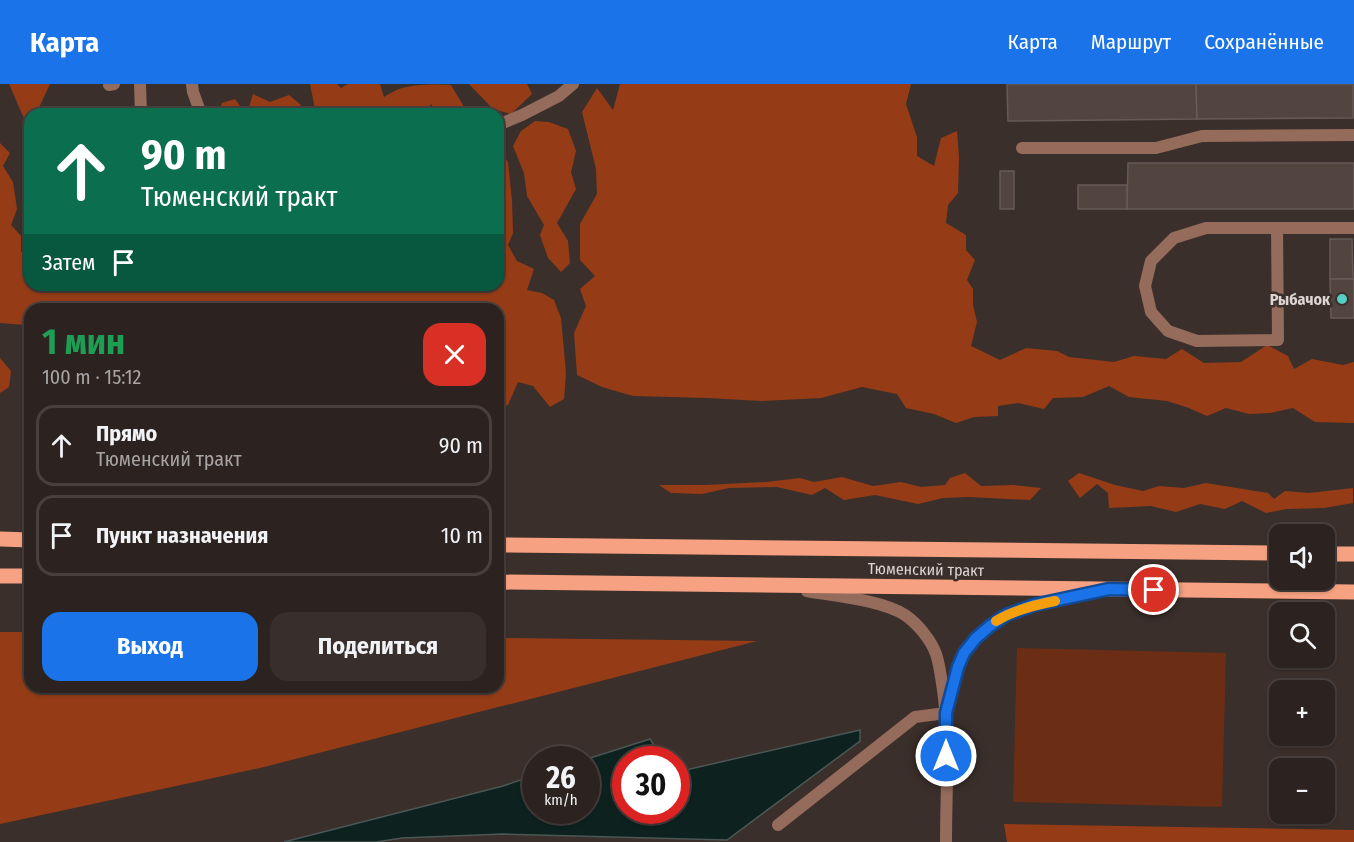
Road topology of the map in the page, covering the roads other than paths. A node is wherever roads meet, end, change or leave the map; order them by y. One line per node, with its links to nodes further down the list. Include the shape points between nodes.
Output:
1 (140, 84): 4 (street)
2 (192, 84): 5 (street)
3 (573, 84): 6 (street, via 559,96)
4 (141, 108)
5 (199, 108)
6 (504, 122)
7 (1354, 135): 8 (street, via 1202,136 1156,148)
8 (1022, 148)
9 (1277, 228): 9 (street, via 1206,228 1174,237 1151,261 1144,286 1151,312 1168,331 1197,340 1278,340); 10 (street)
10 (1354, 228)
11 (0, 539): 12 (main road)
12 (24, 540)
13 (504, 545): 14 (main road, Тюменский тракт)
14 (1269, 553)
15 (1335, 554): 16 (main road)
16 (1354, 554)
17 (0, 576): 18 (main road)
18 (24, 576)
19 (504, 582): 20 (main road, Тюменский тракт)
20 (780, 585): 21 (main road, Тюменский тракт); 23 (street, via 879,604 905,615 936,653)
21 (1109, 589): 22 (main road, Тюменский тракт); 23 (street, via 1034,605 1006,615 990,626 964,653)
22 (1354, 592)
23 (946, 713): 24 (street, via 915,717); 25 (street)
24 (778, 825)
25 (946, 842)

